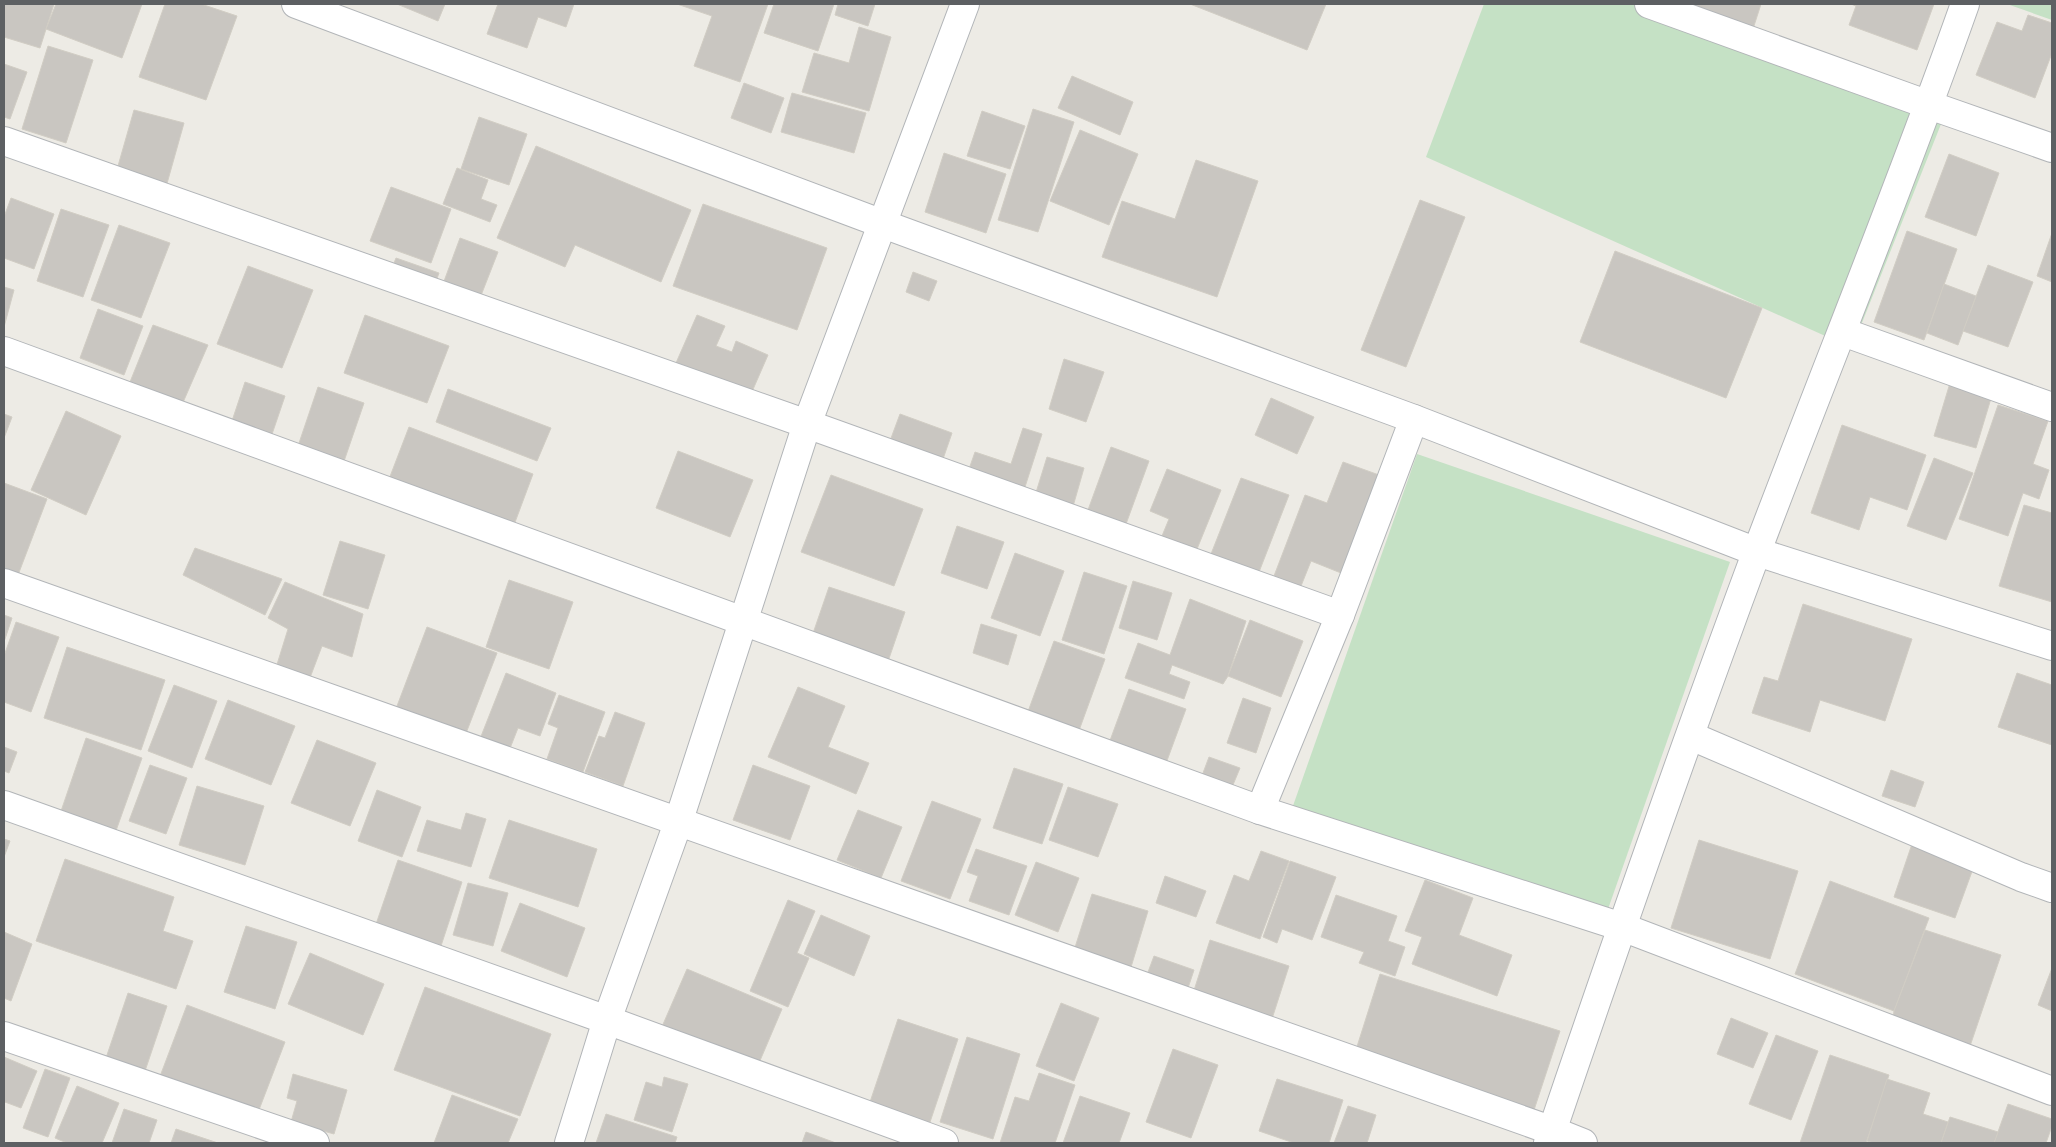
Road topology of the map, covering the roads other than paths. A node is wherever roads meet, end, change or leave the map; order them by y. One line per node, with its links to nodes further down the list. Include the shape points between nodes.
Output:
1 (296, 4): 8 (street)
2 (965, 4): 8 (street)
3 (1649, 4): 5 (street)
4 (1964, 4): 5 (street)
5 (1929, 105): 7 (street); 9 (street)
6 (4, 141): 13 (street)
7 (2052, 148)
8 (883, 224): 12 (street); 13 (street)
9 (1842, 332): 11 (street); 14 (street)
10 (4, 351): 17 (street)
11 (2052, 407)
12 (1414, 419): 14 (street); 16 (street)
13 (807, 424): 16 (street); 17 (street)
14 (1757, 552): 18 (street); 19 (street)
15 (4, 583): 22 (street)
16 (1340, 616): 21 (street)
17 (744, 622): 21 (street); 22 (street)
18 (2052, 646)
19 (1691, 736): 23 (street); 24 (street)
20 (4, 805): 25 (street)
21 (1260, 810): 24 (street)
22 (678, 823): 25 (street); 28 (street)
23 (2052, 888)
24 (1622, 927): 27 (street); 28 (street)
25 (607, 1020): 30 (street); 31 (street)
26 (4, 1036): 29 (street)
27 (2052, 1091)
28 (1551, 1137): 32 (street)
29 (314, 1143)
30 (569, 1143)
31 (944, 1143)
32 (1583, 1143)

